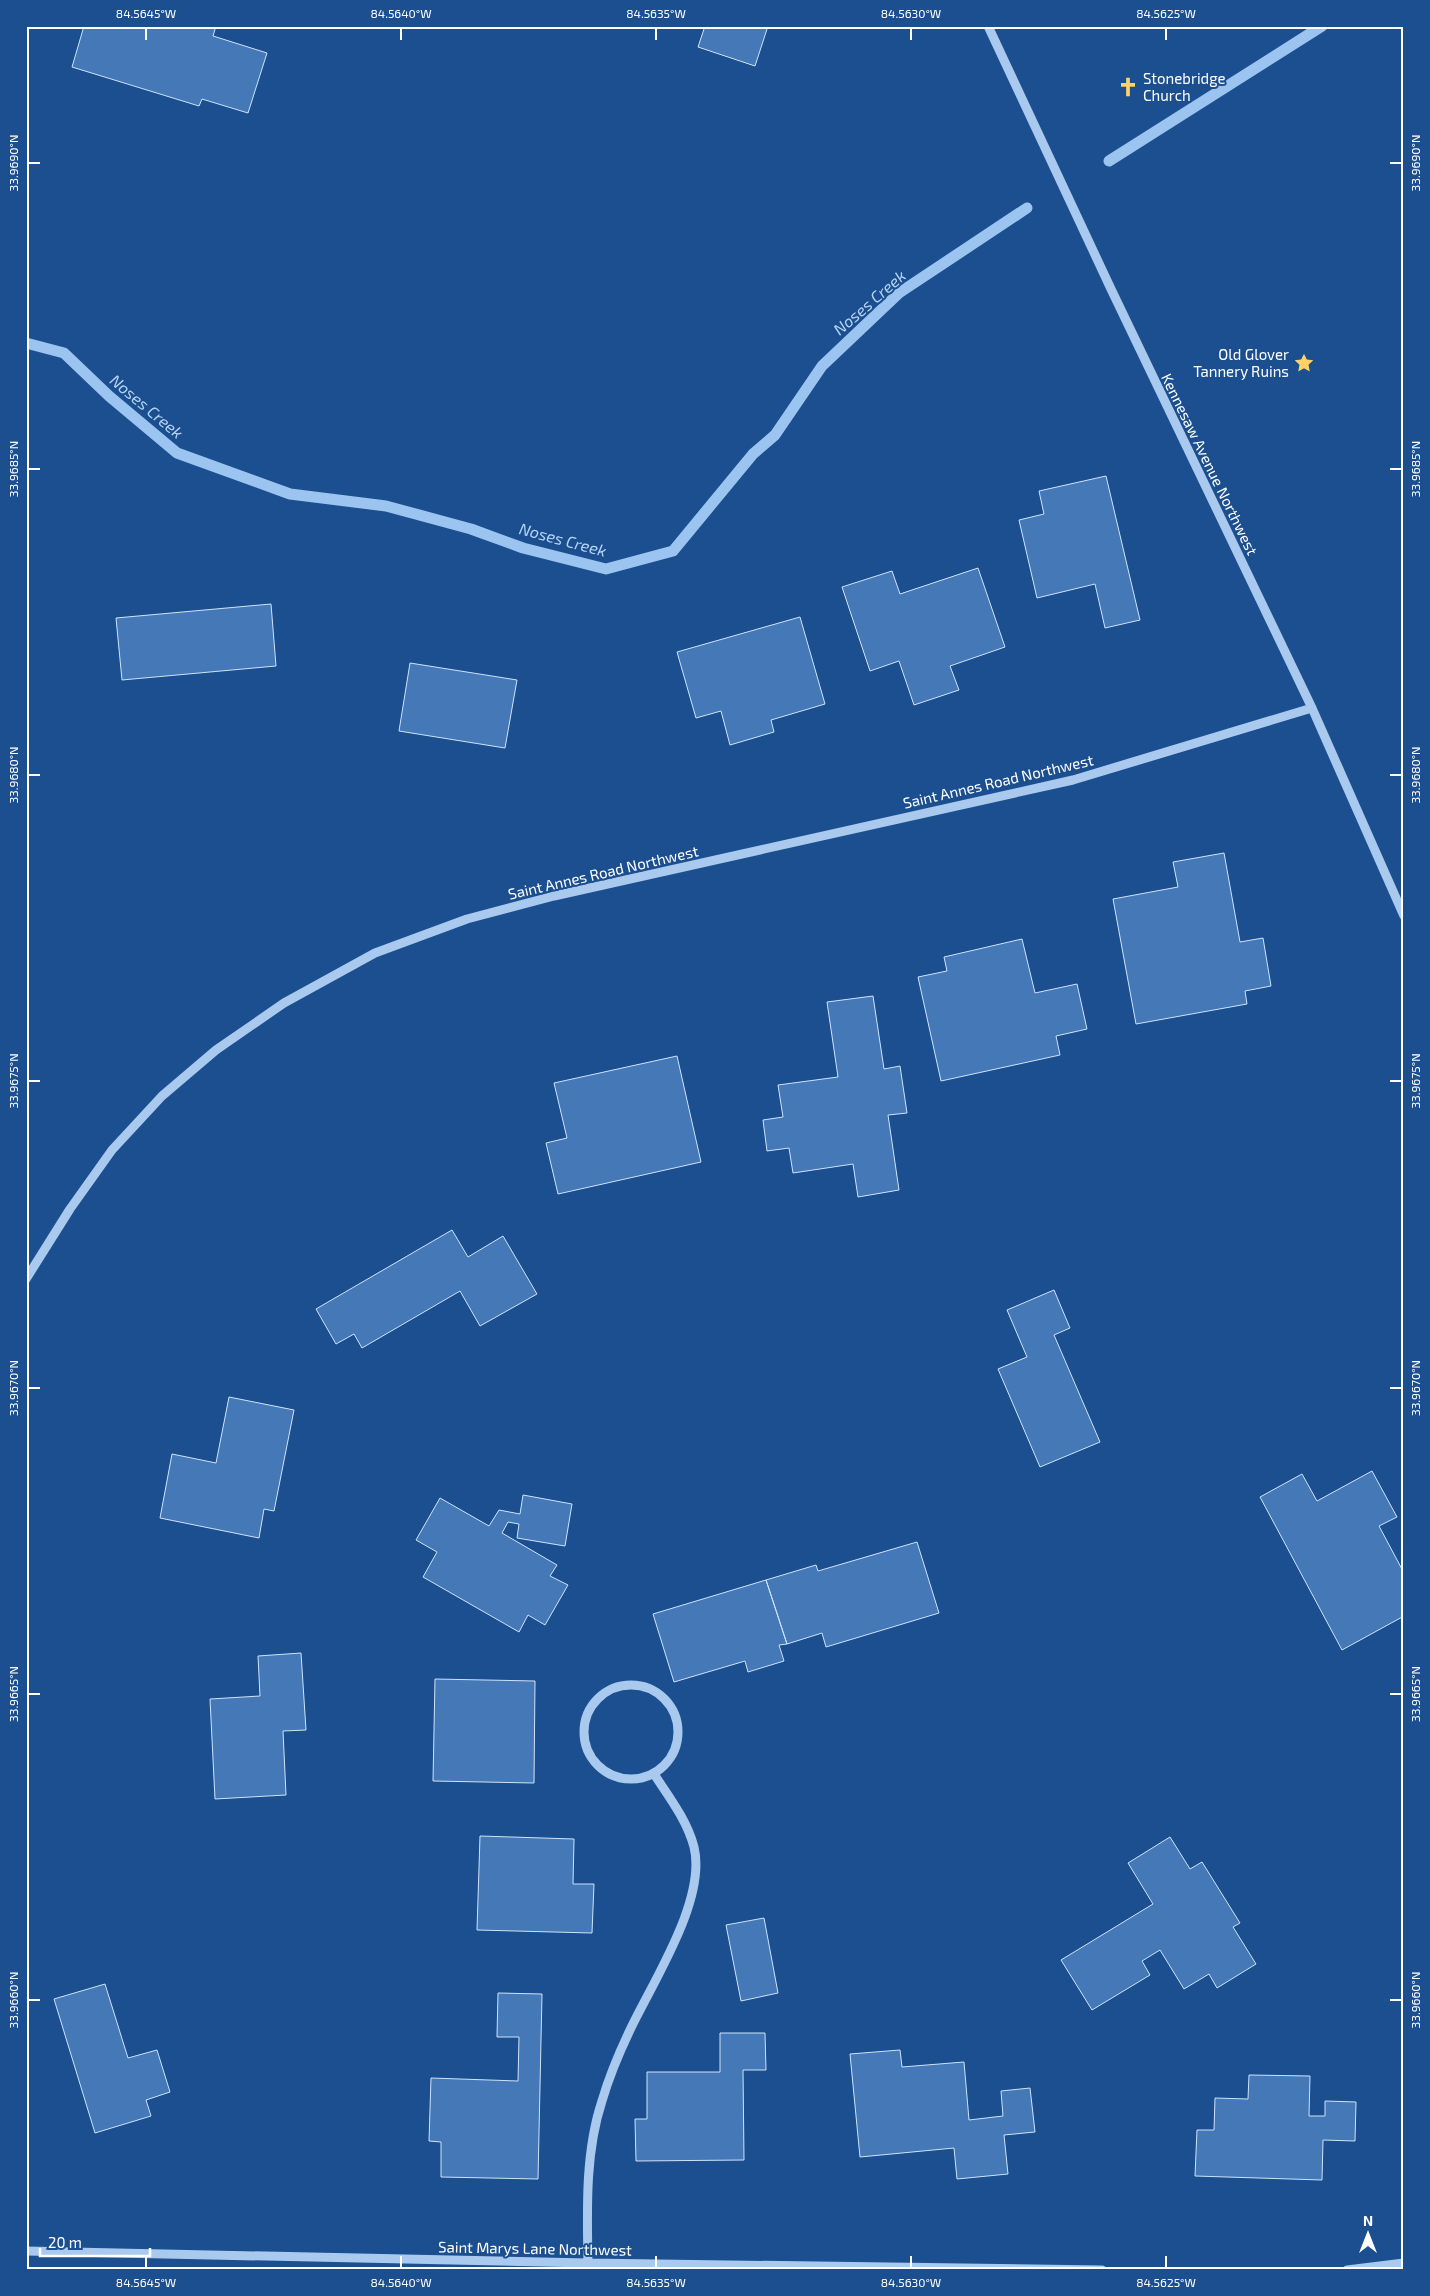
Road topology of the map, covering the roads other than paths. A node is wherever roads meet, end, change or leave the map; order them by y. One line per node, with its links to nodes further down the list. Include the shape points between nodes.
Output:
1 (988, 26): 2 (street, Kennesaw Avenue Northwest)
2 (1312, 708): 3 (street, Kennesaw Avenue Northwest); 4 (street, Saint Annes Road Northwest, via 1073,780 476,916 375,953 284,1003 216,1050 162,1096 112,1150)
3 (1404, 916)
4 (26, 1279)
5 (654, 1774): 5 (street, via 671,1758 678,1736 675,1713 661,1695 640,1685 617,1686 597,1697 585,1716 583,1740 592,1760 610,1775 632,1780); 7 (street, via 691,1839 696,1860 693,1886 673,1945 630,2030 601,2103 589,2169)
6 (26, 2251): 7 (street, Saint Marys Lane Northwest)
7 (588, 2263): 9 (street, Saint Marys Lane Northwest)
8 (1404, 2264): 10 (street)
9 (1102, 2270)
10 (1347, 2270)

